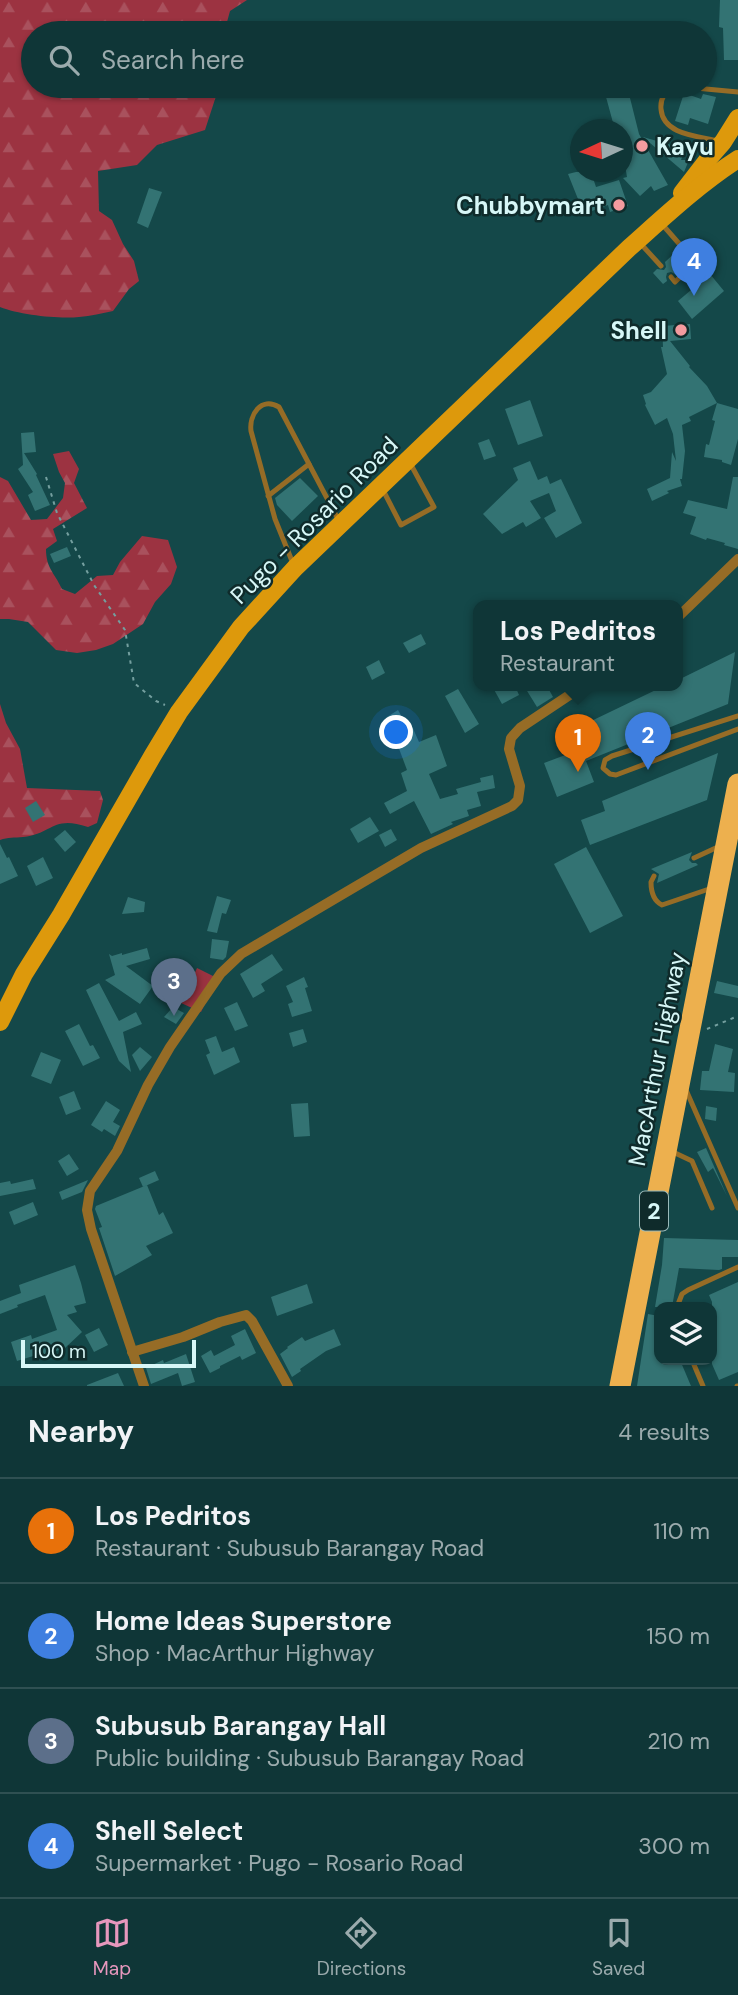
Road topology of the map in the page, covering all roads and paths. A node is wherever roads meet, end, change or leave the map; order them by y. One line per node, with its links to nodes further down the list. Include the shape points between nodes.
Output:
1 (717, 90): 2 (lane)
2 (738, 92)
3 (662, 98): 5 (lane, via 661,111 671,129)
4 (738, 118): 5 (main road, Pugo - Rosario Road)
5 (723, 142): 7 (main road, Pugo - Rosario Road)
6 (738, 159): 7 (main road, Pugo - Rosario Road)
7 (662, 218): 8 (main road, Pugo - Rosario Road); 9 (lane)
8 (638, 241): 11 (lane); 13 (main road, Pugo - Rosario Road)
9 (682, 247)
10 (692, 258): 12 (lane, via 696,262 675,282)
11 (661, 266)
12 (671, 277)
13 (408, 461): 16 (main road, Pugo - Rosario Road); 16 (lane, via 434,508 401,525)
14 (309, 464): 17 (lane); 17 (lane, via 279,407 273,403 257,408 251,431); 18 (lane)
15 (46, 477): 23 (path, via 57,513 94,584 125,630 134,683)
16 (381, 488): 18 (main road, Pugo - Rosario Road)
17 (268, 496): 20 (lane)
18 (341, 524): 20 (main road, Pugo - Rosario Road)
19 (738, 559): 21 (street)
20 (295, 568): 23 (main road, Pugo - Rosario Road, via 241,627)
21 (683, 612)
22 (576, 691): 40 (street, via 511,738 509,749 520,786 520,797 512,806 421,848 241,954 221,973 170,1047 88,1200 88,1219)
23 (179, 712): 32 (main road, Pugo - Rosario Road)
24 (738, 716): 25 (lane, via 612,756 603,768 616,775)
25 (738, 729)
26 (738, 784): 27 (highway, MacArthur Highway / 2)
27 (726, 843): 28 (lane); 30 (highway, MacArthur Highway / 2)
28 (694, 858)
29 (654, 876): 30 (lane, via 652,891 663,905)
30 (717, 886): 33 (highway, MacArthur Highway / 2)
31 (738, 1016): 33 (path)
32 (0, 1022)
33 (689, 1035): 34 (highway, MacArthur Highway / 2)
34 (680, 1077): 35 (highway, MacArthur Highway / 2); 37 (lane)
35 (666, 1150): 36 (lane, via 692,1161); 44 (highway, MacArthur Highway / 2)
36 (712, 1208)
37 (738, 1209)
38 (738, 1267): 39 (lane, via 688,1290)
39 (679, 1302)
40 (132, 1352): 42 (street); 43 (street, via 246,1315)
41 (694, 1365): 45 (lane)
42 (144, 1386)
43 (288, 1386)
44 (620, 1386)
45 (703, 1386)

